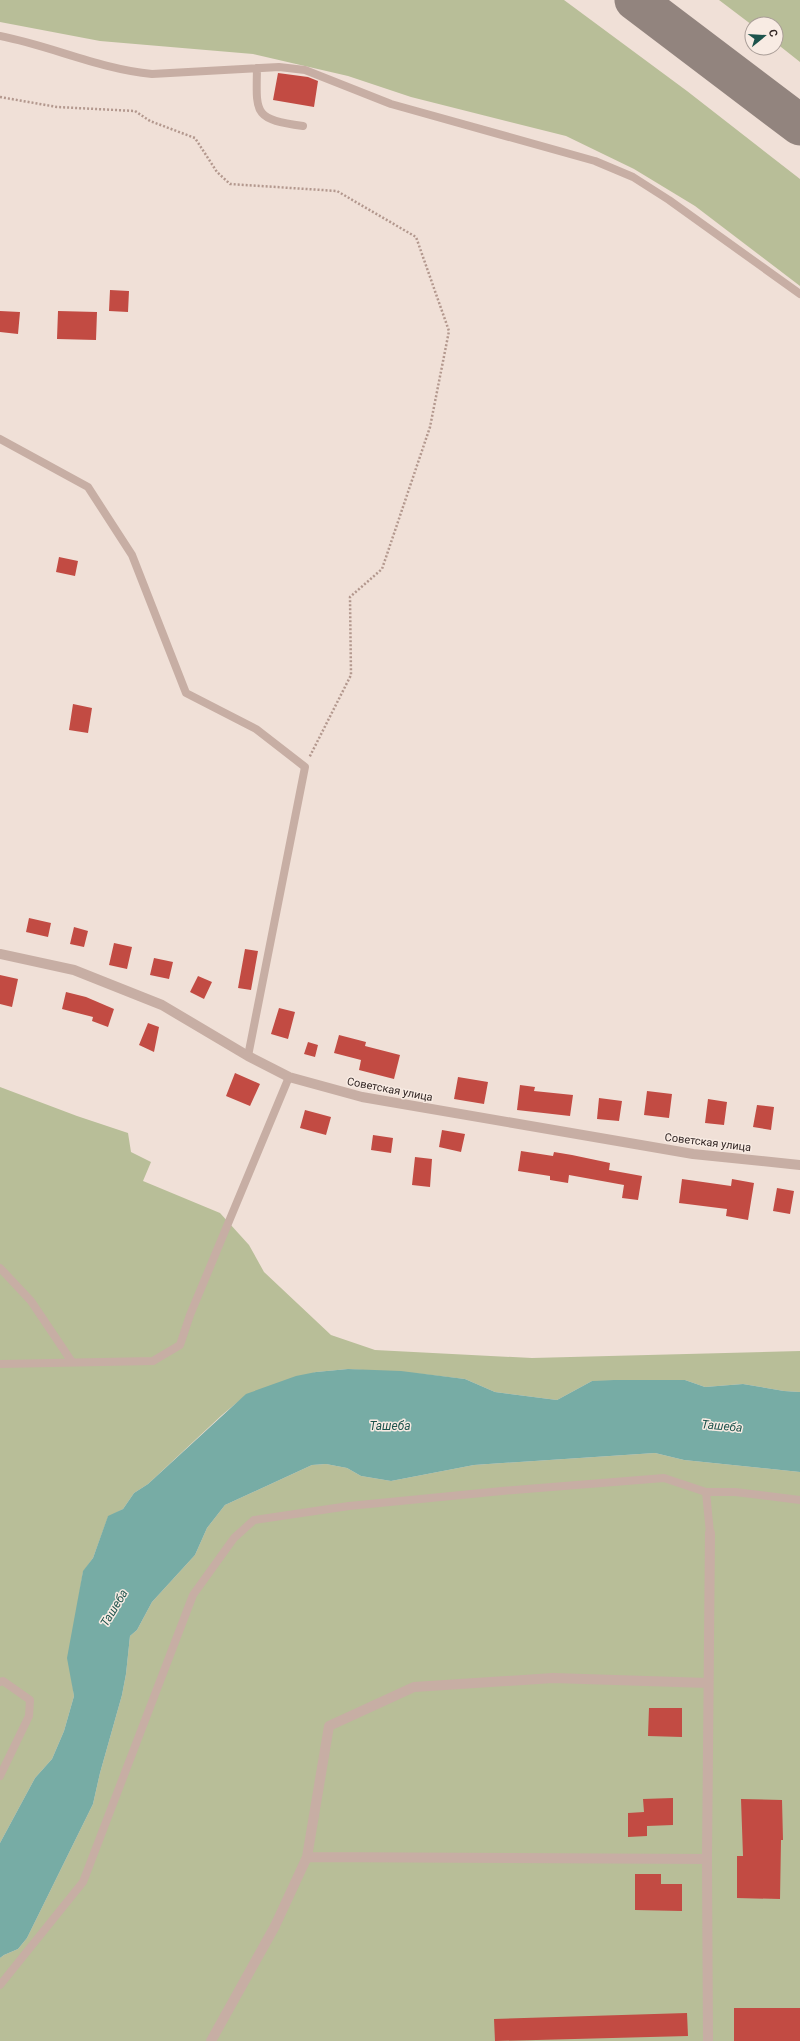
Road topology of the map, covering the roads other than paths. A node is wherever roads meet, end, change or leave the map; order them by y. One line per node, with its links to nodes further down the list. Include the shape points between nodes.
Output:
1 (0, 36): 2 (lane, via 29,41 131,72 152,74)
2 (257, 68): 3 (lane, via 256,96 262,115 279,123); 4 (lane, via 305,70 391,104 595,161 633,177 669,200)
3 (303, 126)
4 (800, 294)
5 (0, 439): 7 (lane, via 88,487 132,555 186,693 256,728 305,767)
6 (0, 954): 7 (street, Советская улица, via 74,970 162,1005)
7 (248, 1056): 8 (street, Советская улица)
8 (289, 1077): 9 (street, Советская улица, via 362,1097 693,1154); 11 (lane, via 190,1315 180,1345 153,1362)
9 (800, 1165)
10 (0, 1268): 11 (lane, via 31,1301)
11 (72, 1362): 12 (lane)
12 (0, 1364)
13 (706, 1492): 14 (lane, via 735,1492); 15 (lane); 21 (lane, via 664,1478 349,1506 254,1520 234,1538 193,1595 83,1882)
14 (800, 1500)
15 (710, 1533): 17 (street)
16 (0, 1682): 18 (lane, via 3,1681 30,1700 29,1716)
17 (708, 1683): 19 (street, via 553,1678 414,1687 329,1726); 20 (street)
18 (0, 1776)
19 (307, 1858): 20 (street); 22 (street, via 275,1926)
20 (708, 1859): 23 (street)
21 (0, 1985)
22 (211, 2041)
23 (708, 2041)

